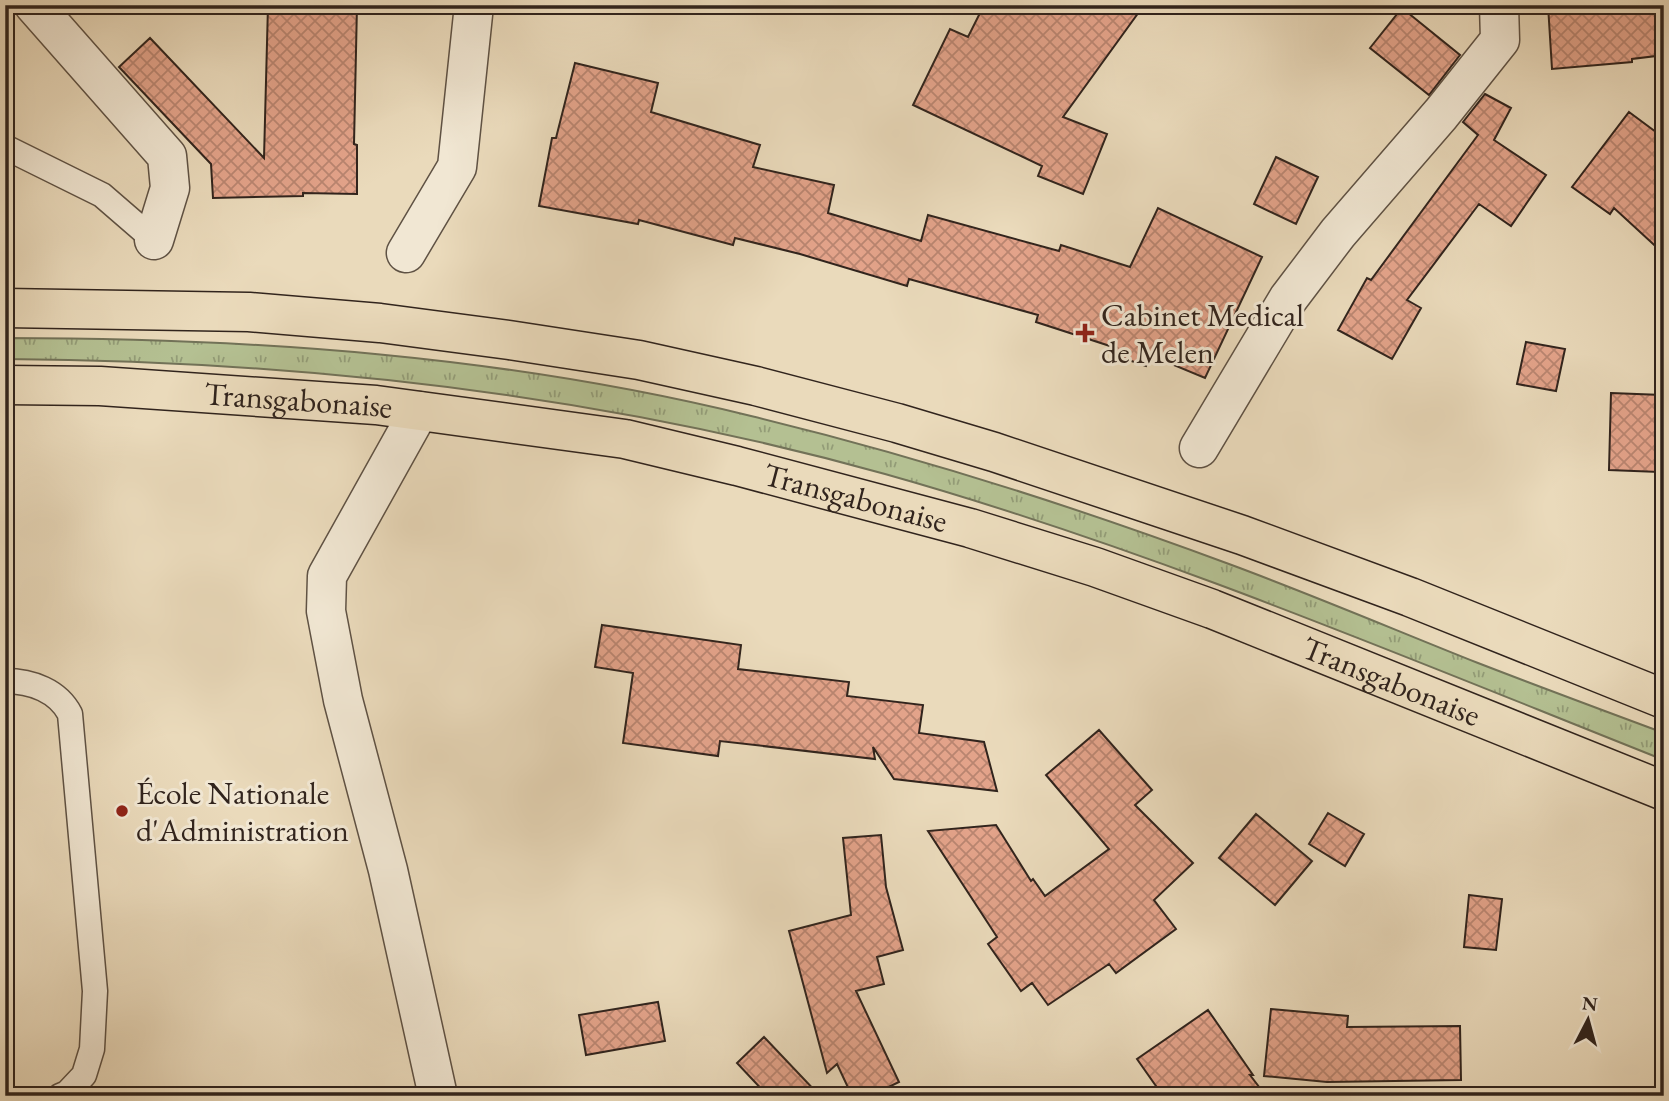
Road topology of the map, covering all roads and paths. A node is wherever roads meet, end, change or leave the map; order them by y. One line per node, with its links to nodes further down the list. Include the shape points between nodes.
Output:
1 (34, 5): 5 (street, via 167,156 170,188)
2 (474, 5): 6 (street, via 457,167)
3 (1499, 5): 10 (street, via 1500,40 1296,288)
4 (5, 147): 5 (lane, via 102,195)
5 (154, 240)
6 (406, 253)
7 (5, 308): 12 (highway, via 249,312 380,323 639,360 756,386 994,452 1242,535)
8 (5, 385): 9 (highway, Transgabonaise, via 100,386)
9 (419, 411): 13 (highway, Transgabonaise, via 625,439 970,528 1212,609); 15 (street, via 327,576 326,611)
10 (1199, 448)
11 (5, 681): 14 (lane, via 42,687 63,701 70,714 95,991 92,1049 84,1075)
12 (1664, 699)
13 (1664, 791)
14 (60, 1096)
15 (438, 1096)

